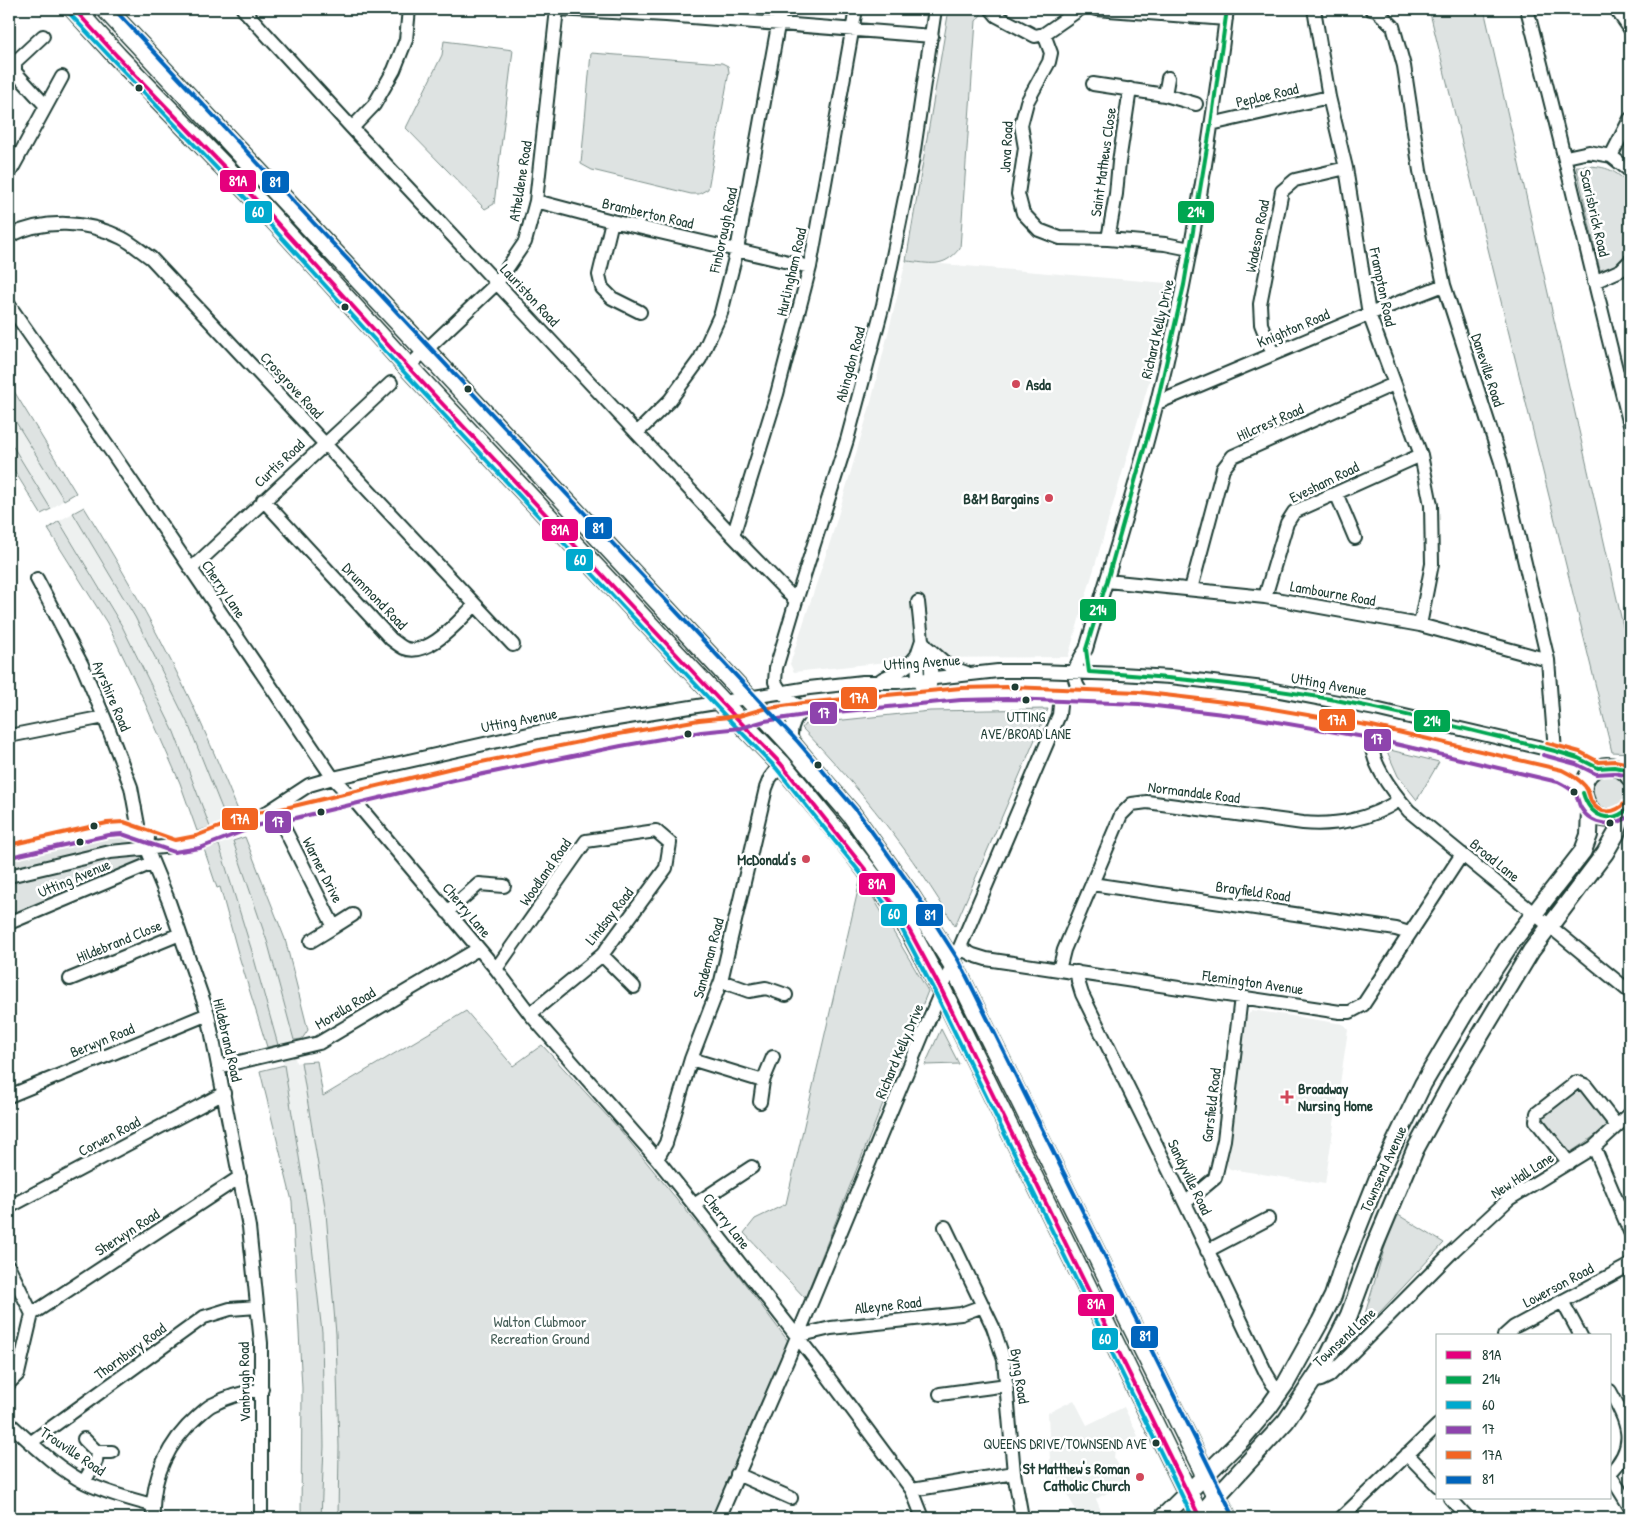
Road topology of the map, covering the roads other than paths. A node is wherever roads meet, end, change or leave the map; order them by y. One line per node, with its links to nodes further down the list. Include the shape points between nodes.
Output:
1 (106, 9): 54 (highway)
2 (243, 9): 34 (street, Lauriston Road)
3 (409, 9): 34 (street, via 406,40 394,70 374,105)
4 (557, 9): 16 (street); 40 (street, Atheldene Road)
5 (781, 9): 18 (street, Finborough Road)
6 (856, 9): 19 (street, Hurlingham Road)
7 (935, 9): 23 (street, Abingdon Road)
8 (991, 9): 21 (street, via 997,16 1035,36)
9 (1080, 9): 21 (street)
10 (1096, 9): 17 (street)
11 (1314, 9): 29 (street, Frampton Road)
12 (1371, 9): 50 (street, Daneville Road, via 1393,26 1404,66 1420,171)
13 (1527, 9): 36 (street, Scarisbrick Road)
14 (1616, 9): 20 (street)
15 (83, 11): 56 (highway, via 113,52 258,202)
16 (667, 12): 18 (street)
17 (1226, 14): 33 (street, Richard Kelly Drive)
18 (779, 24): 19 (street); 45 (street, Finborough Road)
19 (854, 29): 23 (street); 47 (street, Hurlingham Road)
20 (1630, 29)
21 (1044, 34): 43 (street, Java Road, via 1051,53 1049,62 1027,102 1021,125 1025,148 1018,194 1023,213 1039,230 1060,238)
22 (43, 36): 31 (street, via 15,62 16,72)
23 (932, 36): 73 (street, Abingdon Road, via 912,163 883,305 847,440)
24 (62, 77): 31 (street)
25 (1168, 78): 28 (street)
26 (1093, 84): 27 (street, Saint Mathews Close)
27 (1130, 89): 28 (street, Saint Mathews Close); 43 (street, Saint Mathews Close)
28 (1165, 95): 30 (street, Saint Mathews Close)
29 (1330, 97): 33 (street, Peploe Road); 37 (street, Frampton Road)
30 (1196, 104)
31 (46, 106): 39 (street)
32 (1630, 119): 35 (street)
33 (1212, 124): 44 (street, Richard Kelly Drive)
34 (352, 128): 49 (street, Lauriston Road)
35 (1611, 156): 36 (street, via 1590,152); 38 (street)
36 (1566, 157): 48 (street, Scarisbrick Road)
37 (1346, 168): 53 (street, Frampton Road); 55 (street, Wadeson Road, via 1295,180 1282,191 1260,304 1261,324)
38 (1630, 170)
39 (9, 174)
40 (536, 201): 41 (street, Bramberton Road); 49 (street, Atheldene Road, via 525,242)
41 (612, 222): 45 (street, Bramberton Road); 52 (street, via 599,275 602,288 612,298)
42 (9, 236): 62 (street, Crosgrove Road, via 62,223 93,227 122,238 151,258)
43 (1108, 239): 44 (street, Java Road)
44 (1190, 249): 59 (street, Richard Kelly Drive)
45 (737, 250): 47 (street, Bramberton Road); 61 (street, Finborough Road, via 721,313 700,359 670,400)
46 (1630, 261): 48 (street, via 1621,270)
47 (810, 267): 66 (street, Hurlingham Road, via 777,394)
48 (1594, 282): 60 (street, Scarisbrick Road)
49 (497, 283): 54 (street, Atheldene Road); 61 (street, Lauriston Road)
50 (1444, 285): 53 (street, Knighton Road); 81 (street, Daneville Road, via 1501,462)
51 (9, 305): 68 (street, Cherry Lane)
52 (640, 312)
53 (1369, 314): 55 (street, Knighton Road); 58 (street, Frampton Road)
54 (425, 350): 56 (street); 92 (highway)
55 (1274, 354): 59 (street, Knighton Road)
56 (408, 367): 93 (highway)
57 (392, 383): 62 (street, Curtis Road)
58 (1394, 384): 63 (street, Frampton Road); 71 (street, Hilcrest Road, via 1233,456 1223,469)
59 (1157, 403): 70 (street, Richard Kelly Drive)
60 (1630, 426)
61 (637, 433): 66 (street, Lauriston Road)
62 (325, 443): 65 (street, Curtis Road); 75 (street, Crosgrove Road)
63 (1421, 455): 64 (street, Evesham Road); 76 (street, Frampton Road, via 1431,505 1432,564)
64 (1336, 493): 67 (street); 72 (street, Evesham Road, via 1294,512 1287,523)
65 (263, 500): 68 (street, Curtis Road); 75 (street, Drummond Road, via 391,639 404,648 416,650 430,646)
66 (733, 536): 73 (street, Lauriston Road)
67 (1355, 538)
68 (191, 569): 105 (street, Cherry Lane)
69 (37, 579): 96 (street, Ayrshire Road, via 82,665)
70 (1107, 581): 71 (street, Lambourne Road); 79 (street, Richard Kelly Drive)
71 (1191, 589): 72 (street, Lambourne Road)
72 (1265, 597): 76 (street, Lambourne Road)
73 (796, 601): 88 (street, Abingdon Road, via 776,668 775,682)
74 (918, 602): 77 (street)
75 (475, 605): 78 (street, Crosgrove Road)
76 (1420, 625): 81 (street, Lambourne Road)
77 (925, 644): 80 (street); 84 (street, via 950,667); 85 (street)
78 (513, 646)
79 (1086, 649): 82 (street, Richard Kelly Drive); 83 (street, Richard Kelly Drive)
80 (917, 655): 86 (street); 87 (street, via 902,670)
81 (1548, 660): 101 (street, Daneville Road)
82 (1074, 672): 83 (street, Utting Avenue); 84 (street, Utting Avenue); 90 (street, via 1074,683)
83 (1089, 672): 101 (street, Utting Avenue, via 1204,681 1320,698)
84 (971, 674): 85 (street, Utting Avenue)
85 (932, 678): 86 (street, Utting Avenue); 91 (street)
86 (918, 680): 87 (street, Utting Avenue); 91 (street)
87 (878, 682): 88 (street, Utting Avenue)
88 (782, 692): 92 (street, Utting Avenue); 94 (street)
89 (1061, 695): 90 (street, Utting Avenue); 91 (street, Utting Avenue, via 1003,693); 131 (street, Richard Kelly Drive, via 1058,715)
90 (1084, 696): 98 (street, Utting Avenue, via 1139,698 1249,711)
91 (927, 697): 94 (street, Utting Avenue)
92 (748, 698): 93 (street, Utting Avenue); 95 (highway)
93 (721, 702): 97 (highway); 105 (street, Utting Avenue, via 542,731)
94 (804, 709): 95 (street, Utting Avenue); 100 (street, via 792,724)
95 (764, 715): 97 (street, Utting Avenue); 100 (highway)
96 (104, 717): 99 (street); 112 (street, Ayrshire Road, via 131,787)
97 (740, 722): 102 (highway); 107 (street, Utting Avenue, via 544,754)
98 (1371, 732): 106 (street, Utting Avenue, via 1560,776); 108 (street, Broad Lane, via 1379,766)
99 (9, 736)
100 (793, 746): 131 (highway, via 852,814)
101 (1555, 751): 103 (street, Utting Avenue)
102 (781, 764): 136 (street, Sandeman Road, via 766,788); 138 (highway, via 900,913)
103 (1598, 768): 104 (main road, via 1606,766); 106 (main road, via 1587,778)
104 (1627, 772)
105 (333, 778): 107 (street, Cherry Lane); 111 (street, Utting Avenue, via 308,786)
106 (1583, 794): 109 (main road)
107 (353, 799): 111 (street, Utting Avenue); 120 (street, Cherry Lane)
108 (1399, 800): 115 (street, Broad Lane); 118 (street, Normandale Road, via 1370,815 1312,824 1137,802 1121,814)
109 (1590, 810): 110 (main road, via 1606,818 1615,818); 121 (main road, Townsend Avenue, via 1590,835 1583,851)
110 (1627, 810): 124 (main road, Townsend Avenue, via 1605,853)
111 (276, 812): 112 (street, Utting Avenue, via 191,843 174,846); 125 (street, Warner Drive)
112 (144, 839): 114 (street, Utting Avenue, via 123,828 108,829); 116 (street, Hildebrand Road); 117 (street, Utting Avenue, via 110,852)
113 (670, 844): 130 (street, Lindsay Road, via 666,868); 132 (street, Woodland Road, via 656,830 586,841)
114 (9, 851)
115 (1462, 854): 121 (street, Broad Lane); 127 (street, Flemington Avenue)
116 (152, 863): 123 (street, Utting Avenue); 126 (street, Hildebrand Road)
117 (9, 876)
118 (1092, 884): 127 (street, Brayfield Road, via 1396,929); 133 (street, Normandale Road)
119 (504, 886): 120 (street, via 480,884)
120 (447, 912): 129 (street, Cherry Lane)
121 (1535, 913): 124 (street, Broad Lane); 180 (main road, Townsend Avenue, via 1470,1005 1423,1084 1379,1175 1333,1296)
122 (353, 915): 125 (street, Warner Drive)
123 (9, 923)
124 (1550, 925): 139 (street, Broad Lane); 176 (main road, Townsend Avenue, via 1481,1033 1416,1150 1374,1245 1349,1314)
125 (334, 927): 128 (street)
126 (180, 934): 135 (street, Hildebrand Close); 142 (street, Hildebrand Road)
127 (1409, 934): 141 (street, Flemington Avenue, via 1363,1005 1355,1010 1345,1012)
128 (311, 942)
129 (478, 949): 132 (street, Cherry Lane); 146 (street, Morella Road, via 319,1043)
130 (602, 955): 137 (street); 143 (street, Lindsay Road)
131 (957, 956): 133 (street, Flemington Avenue); 138 (street, Richard Kelly Drive); 193 (highway)
132 (496, 969): 143 (street, Cherry Lane)
133 (1058, 970): 134 (street, Flemington Avenue)
134 (1077, 972): 141 (street, Flemington Avenue); 158 (street, Sandyville Road, via 1082,994)
135 (70, 979)
136 (721, 982): 140 (street, via 748,991 766,988); 145 (street, Sandeman Road)
137 (634, 987)
138 (942, 991): 175 (street, Richard Kelly Drive); 198 (highway)
139 (1630, 992)
140 (786, 994)
141 (1241, 996): 158 (street, Garsfield Road, via 1224,1140 1215,1178)
142 (208, 1014): 146 (street, Hildebrand Road); 149 (street, Berwyn Road)
143 (530, 1014): 154 (street, Cherry Lane)
144 (773, 1057): 147 (street)
145 (691, 1059): 147 (street); 154 (street, Sandeman Road, via 666,1143)
146 (218, 1067): 148 (street, Hildebrand Road)
147 (763, 1081): 150 (street)
148 (224, 1093): 157 (street, Hildebrand Road); 160 (street, Corwen Road)
149 (9, 1096)
150 (760, 1102)
151 (1630, 1114): 152 (street, New Hall Lane)
152 (1617, 1126): 153 (street, New Hall Lane); 155 (street, via 1585,1085 1577,1082 1537,1113 1536,1121)
153 (1594, 1147): 155 (street, New Hall Lane); 163 (street)
154 (657, 1159): 159 (street, Cherry Lane)
155 (1570, 1163): 171 (street, New Hall Lane, via 1509,1199)
156 (752, 1167): 159 (street)
157 (240, 1177): 164 (street, Hildebrand Road); 172 (street, Sherwyn Road)
158 (1185, 1203): 165 (street, Sandyville Road)
159 (694, 1205): 175 (street, Cherry Lane)
160 (9, 1207)
161 (1268, 1219): 165 (street)
162 (945, 1227): 169 (street, Byng Road)
163 (1630, 1232)
164 (251, 1245): 170 (street, Vanbrugh Road)
165 (1207, 1251): 180 (street, Sandyville Road, via 1266,1373)
166 (1630, 1265): 168 (street, Lowerson Road)
167 (9, 1267): 172 (street)
168 (1562, 1301): 173 (street, Lowerson Road); 174 (street)
169 (983, 1306): 175 (street, Alleyne Road, via 960,1314 831,1328); 178 (street, Byng Road, via 1004,1360)
170 (257, 1307): 179 (street, Vanbrugh Road); 186 (street, Thornbury Road, via 230,1309 204,1317)
171 (1394, 1311): 176 (street, Townsend Lane, via 1329,1376)
172 (32, 1314): 177 (street, via 18,1374)
173 (1506, 1334)
174 (1579, 1334)
175 (796, 1336): 192 (street, Richard Kelly Drive); 197 (street, Cherry Lane)
176 (1313, 1382): 204 (main road, Townsend Avenue, via 1286,1421)
177 (9, 1383)
178 (1007, 1385): 181 (street); 191 (street, Byng Road)
179 (262, 1389): 201 (street, via 212,1404 184,1428 166,1452); 206 (street, Vanbrugh Road)
180 (1280, 1392): 193 (main road, Townsend Avenue)
181 (940, 1394)
182 (1612, 1395): 190 (street, via 1624,1417 1628,1444 1620,1464)
183 (9, 1423): 186 (street, Trouville Road)
184 (1436, 1426): 189 (street)
185 (84, 1439): 187 (street)
186 (30, 1443): 195 (street, Trouville Road)
187 (97, 1452): 188 (street); 195 (street, via 96,1461)
188 (112, 1452)
189 (1408, 1454): 196 (street); 211 (street)
190 (1612, 1472)
191 (1014, 1473): 197 (street); 203 (street, Byng Road)
192 (737, 1474): 199 (street); 207 (street, Richard Kelly Drive)
193 (1206, 1476): 198 (main road, Townsend Avenue); 204 (highway)
194 (1612, 1477): 202 (street)
195 (84, 1482): 201 (street, Trouville Road, via 116,1496)
196 (1436, 1484)
197 (912, 1490): 208 (street, Cherry Lane)
198 (1187, 1493): 204 (highway); 209 (main road, Townsend Avenue)
199 (790, 1498)
200 (1452, 1500): 212 (street)
201 (152, 1505): 205 (street)
202 (1630, 1508)
203 (1021, 1512)
204 (1205, 1513): 210 (highway)
205 (153, 1518)
206 (261, 1518)
207 (719, 1518)
208 (923, 1518)
209 (1162, 1518)
210 (1227, 1518)
211 (1341, 1518)
212 (1468, 1518)

